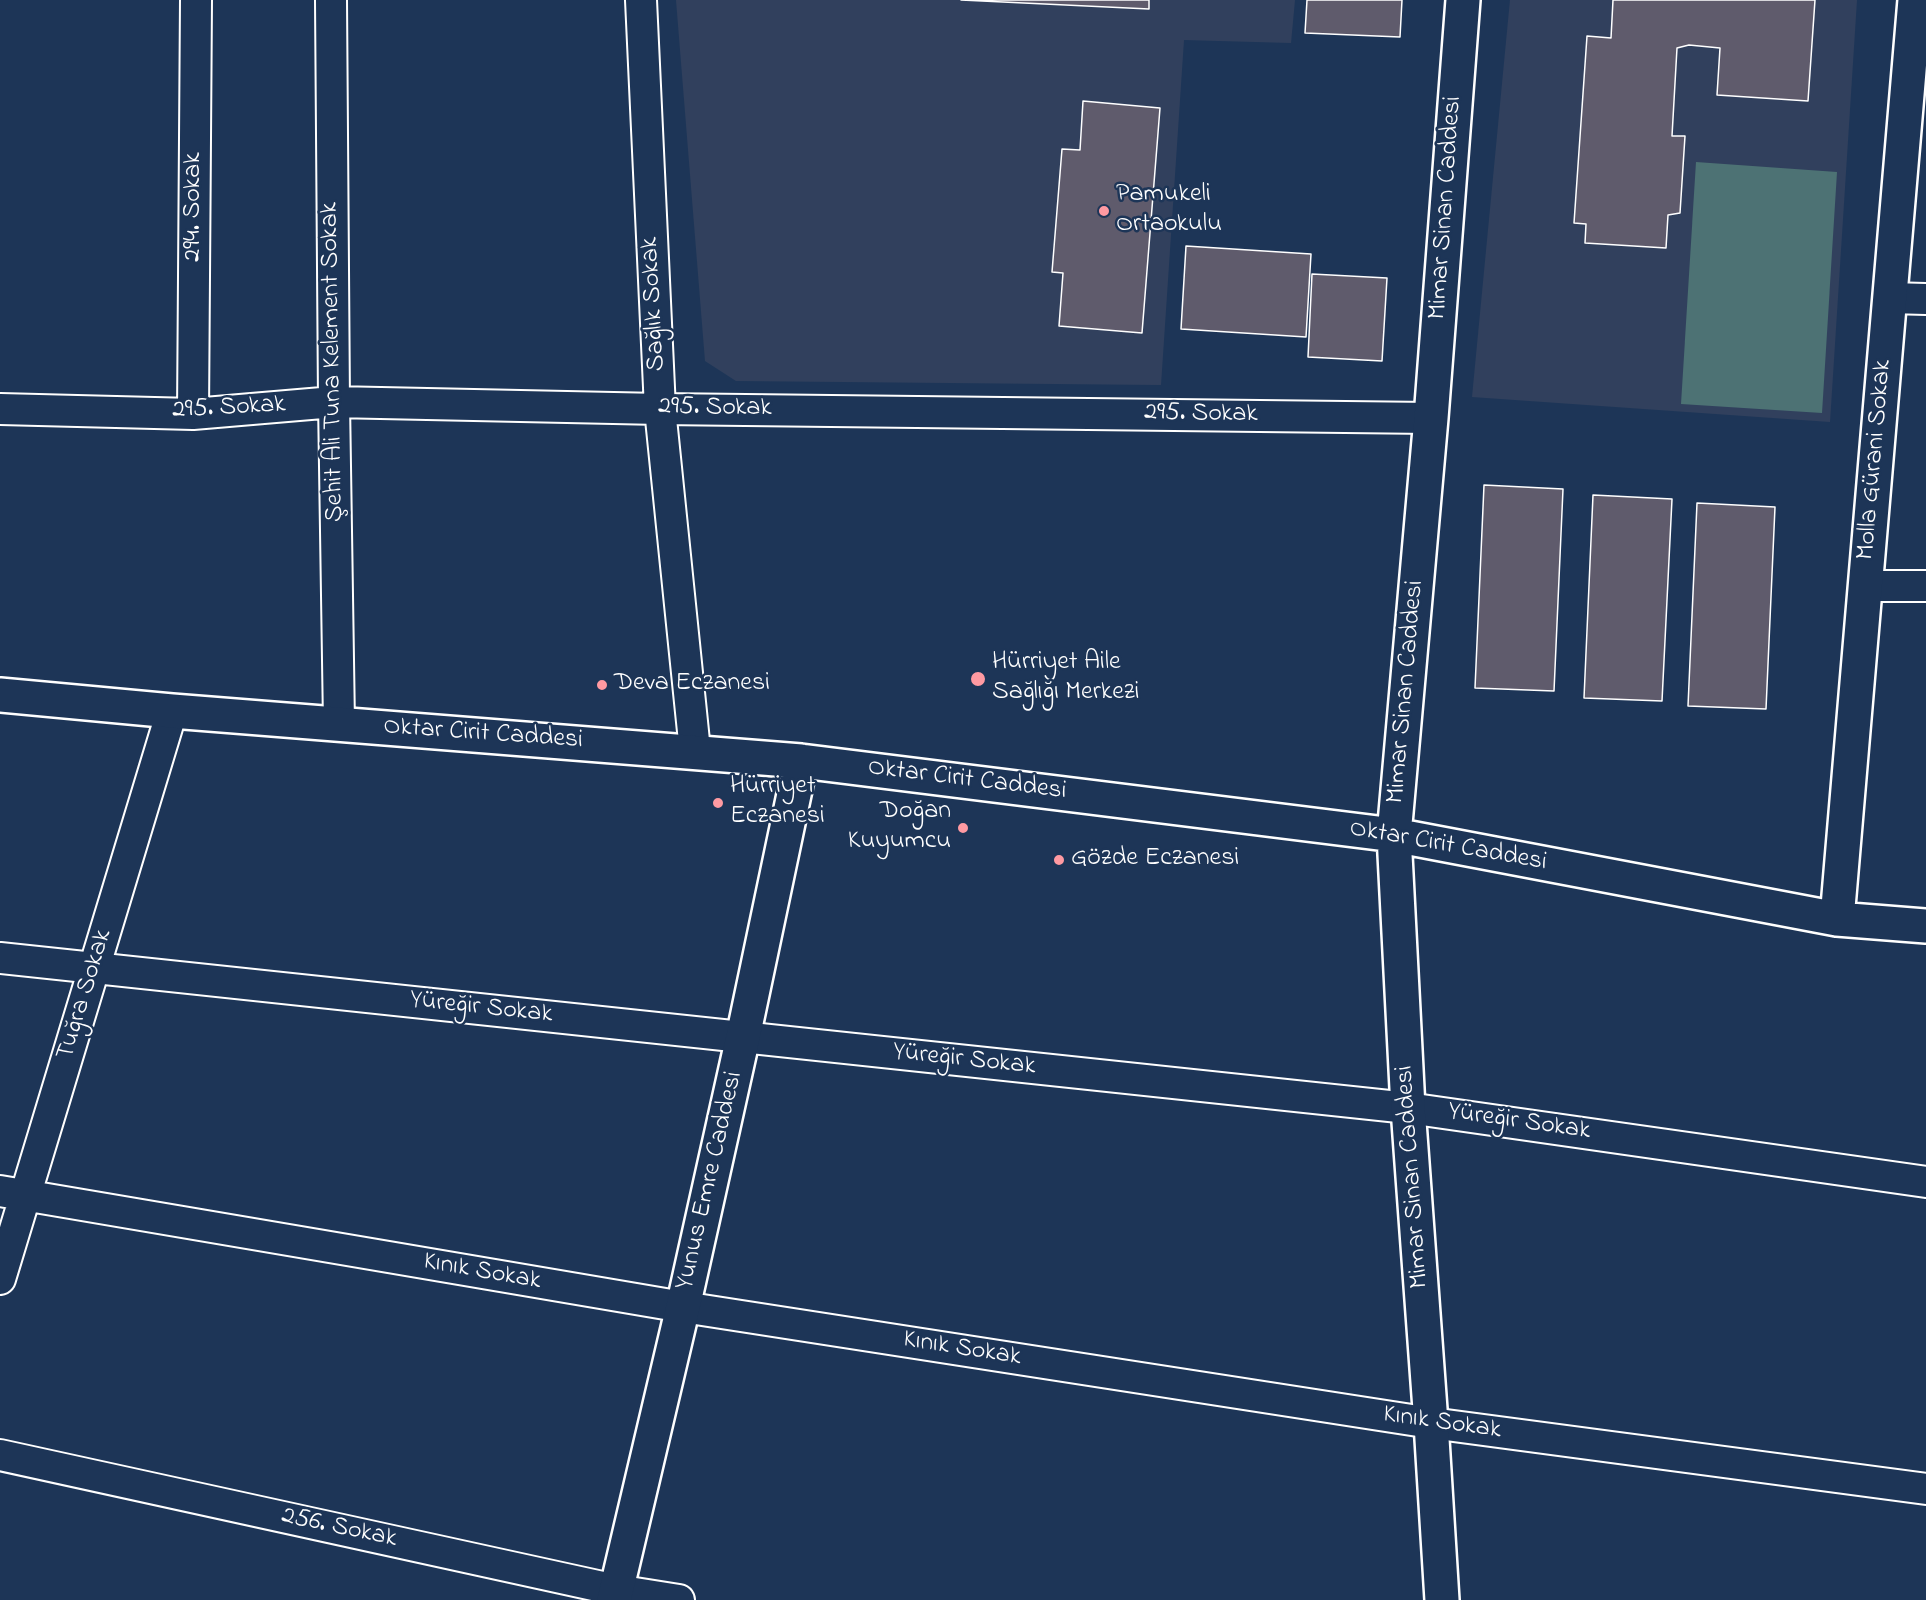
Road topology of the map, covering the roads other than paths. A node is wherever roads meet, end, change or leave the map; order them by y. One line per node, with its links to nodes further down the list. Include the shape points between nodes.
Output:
1 (196, 0): 11 (street, 294. Sokak)
2 (331, 0): 8 (street, Şehit Ali Tuna Kelement Sokak)
3 (641, 0): 10 (street, Sağlık Sokak)
4 (1463, 0): 12 (street, Mimar Sinan Caddesi)
5 (1918, 12): 6 (street, Molla Gürani Sokak)
6 (1890, 298): 7 (street); 13 (street, Molla Gürani Sokak)
7 (1926, 298)
8 (334, 402): 10 (street, 295. Sokak); 11 (street, 295. Sokak); 17 (street, Şehit Ali Tuna Kelement Sokak)
9 (0, 409): 11 (street, 295. Sokak)
10 (660, 409): 12 (street, 295. Sokak); 18 (street, Sağlık Sokak)
11 (194, 414)
12 (1431, 418): 20 (street, Mimar Sinan Caddesi)
13 (1865, 586): 14 (street); 21 (street, Molla Gürani Sokak)
14 (1926, 586)
15 (0, 695): 16 (street, Oktar Cirit Caddesi)
16 (172, 711): 17 (street, Oktar Cirit Caddesi); 24 (street, Tuğra Sokak)
17 (339, 724): 18 (street, Oktar Cirit Caddesi)
18 (695, 751): 19 (street, Oktar Cirit Caddesi)
19 (801, 761): 20 (street, Oktar Cirit Caddesi); 25 (street, Yunus Emre Caddesi)
20 (1394, 835): 21 (street, Oktar Cirit Caddesi); 26 (street, Mimar Sinan Caddesi)
21 (1837, 919): 22 (street, Oktar Cirit Caddesi)
22 (1926, 926)
23 (0, 958): 24 (street, Yüreğir Sokak)
24 (94, 969): 25 (street, Yüreğir Sokak); 28 (street, Tuğra Sokak)
25 (743, 1037): 26 (street, Yüreğir Sokak); 30 (street, Yunus Emre Caddesi)
26 (1408, 1108): 27 (street, Yüreğir Sokak); 31 (street, Mimar Sinan Caddesi)
27 (1926, 1182)
28 (13, 1193): 29 (street, Tuğra Sokak); 30 (street, Kınık Sokak)
29 (0, 1279)
30 (683, 1307): 31 (street, Kınık Sokak); 34 (street, Yunus Emre Caddesi)
31 (1431, 1423): 33 (street, Kınık Sokak); 36 (street, Mimar Sinan Caddesi)
32 (0, 1455): 34 (street, 256. Sokak)
33 (1926, 1489)
34 (615, 1595): 35 (street, 256. Sokak)
35 (679, 1600)
36 (1442, 1600)

